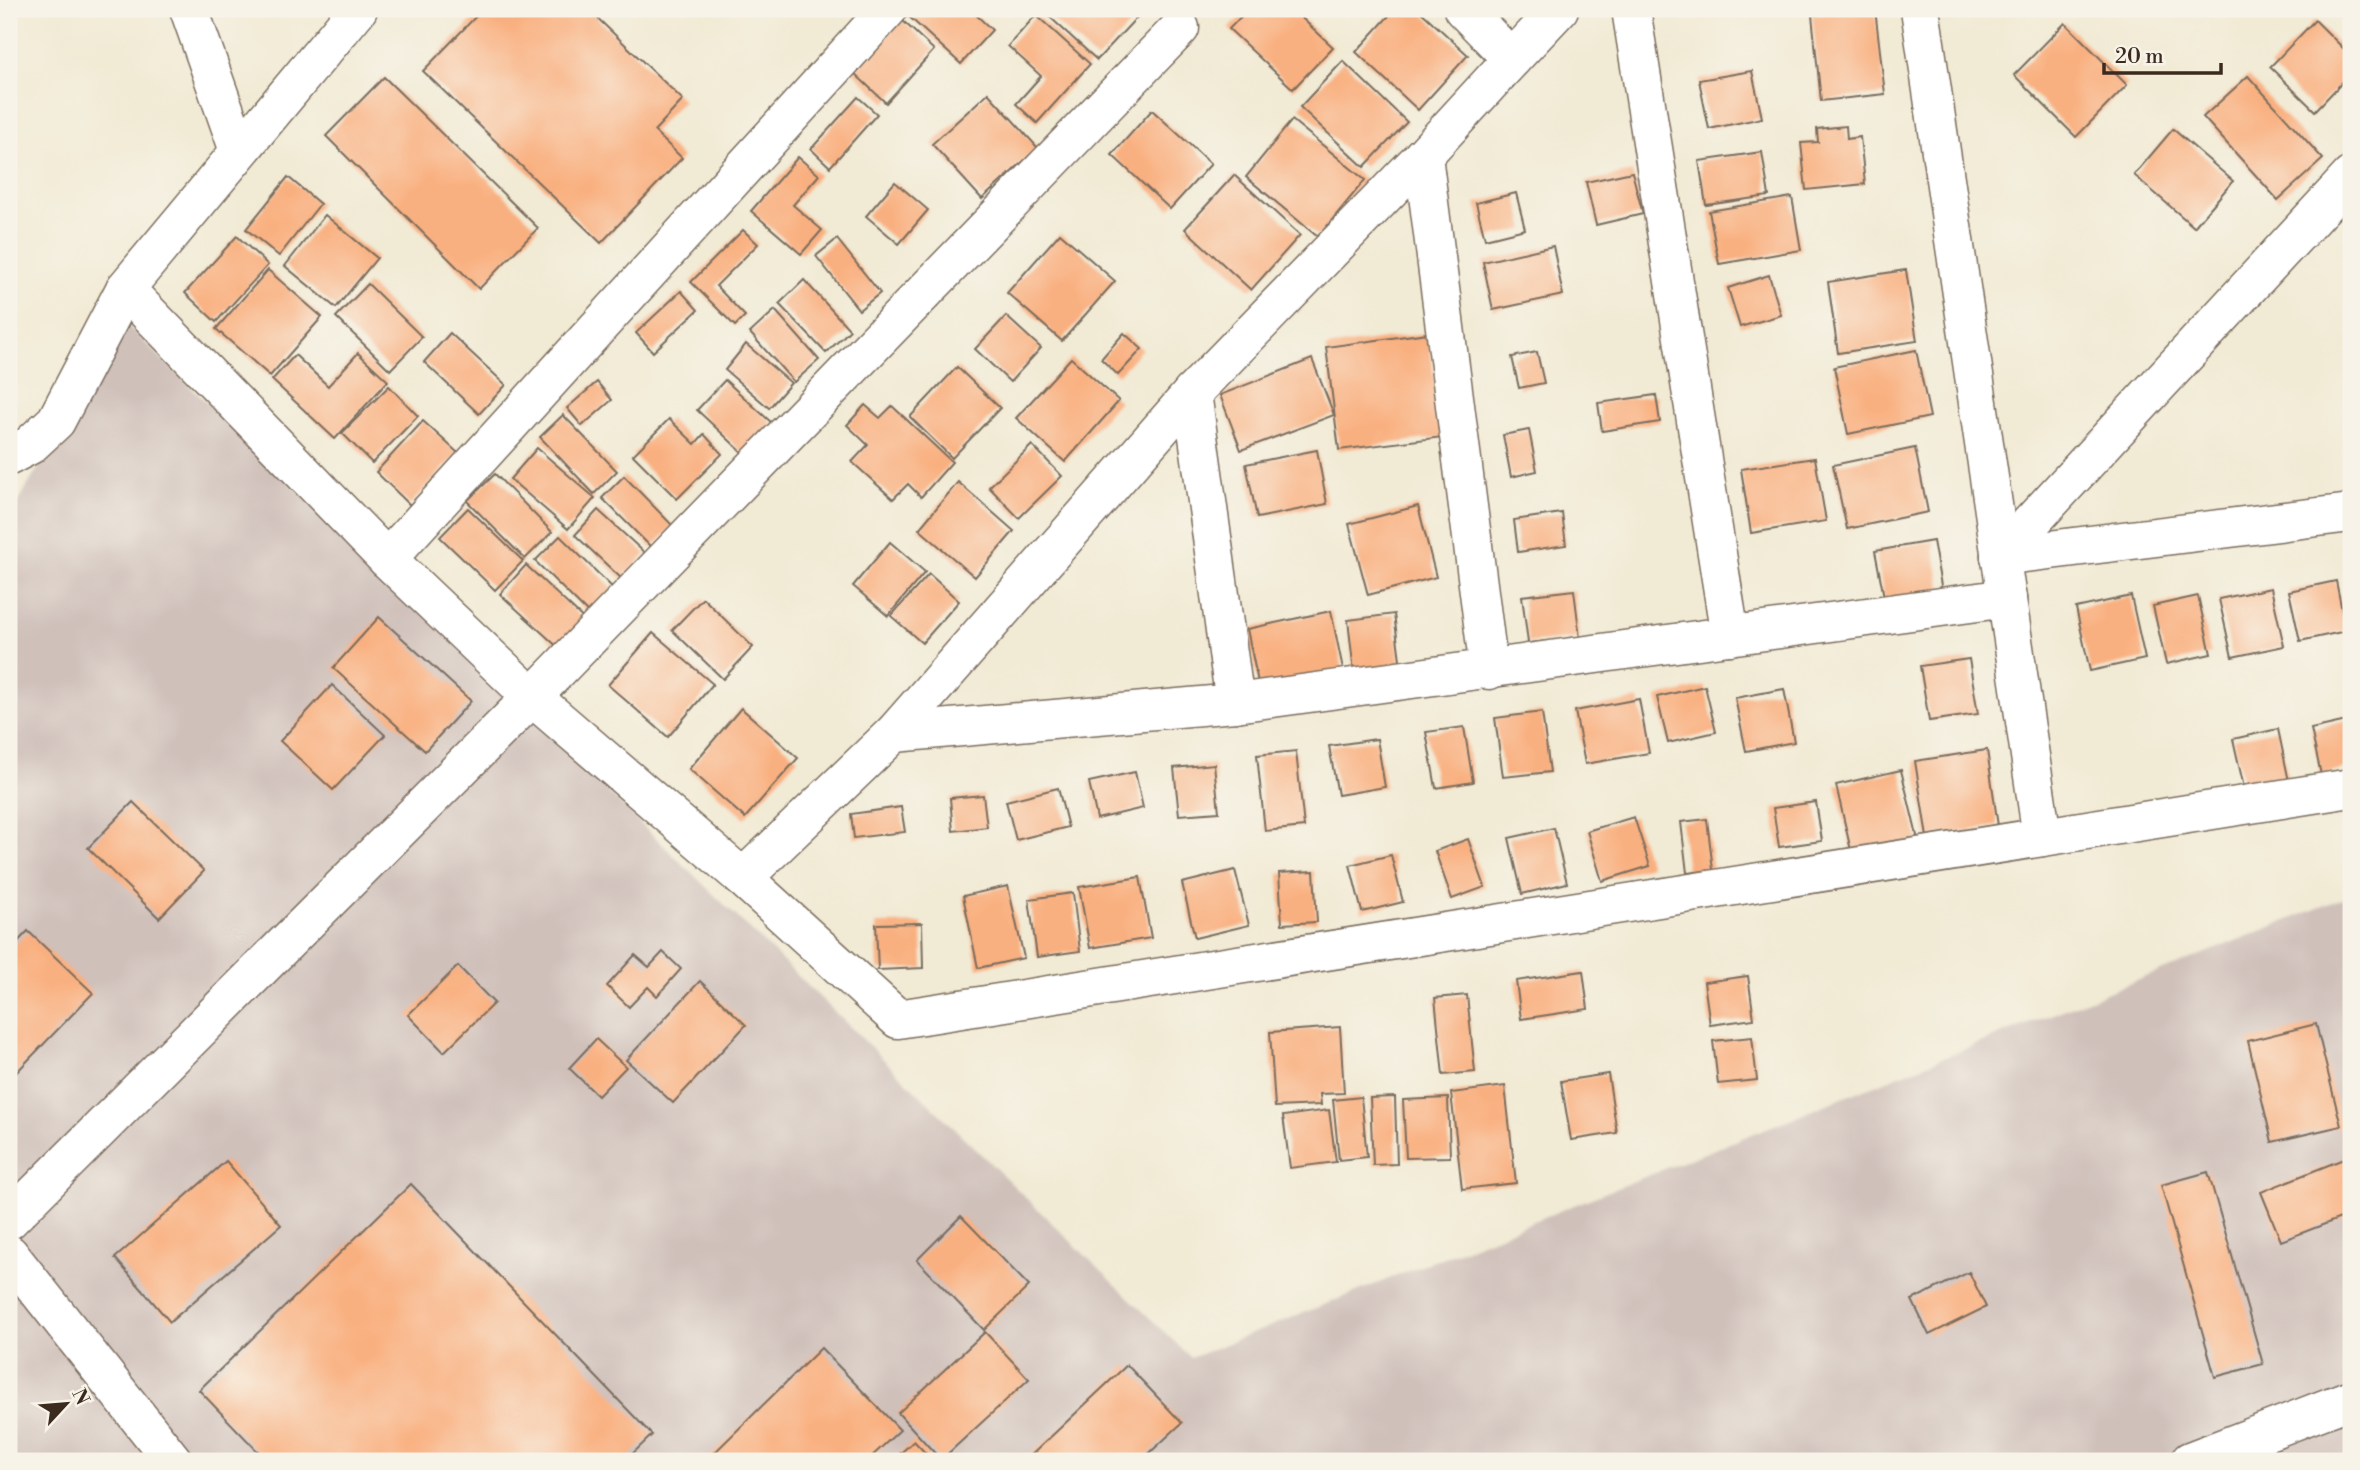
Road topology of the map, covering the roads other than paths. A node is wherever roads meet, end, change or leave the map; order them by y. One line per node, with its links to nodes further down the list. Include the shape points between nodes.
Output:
1 (188, 9): 10 (street)
2 (358, 9): 10 (street)
3 (888, 9): 18 (street)
4 (1463, 9): 9 (street)
5 (1559, 9): 9 (street)
6 (1631, 9): 20 (street)
7 (1920, 9): 17 (street)
8 (1180, 15): 22 (street)
9 (1512, 59): 11 (street)
10 (239, 151): 13 (street)
11 (1423, 156): 14 (street); 21 (street)
12 (2351, 176): 17 (street)
13 (125, 289): 15 (street, via 56,421 30,445); 18 (street)
14 (1192, 393): 23 (street); 24 (street)
15 (9, 456)
16 (2351, 513): 17 (street)
17 (2000, 556): 19 (street)
18 (387, 559): 22 (street)
19 (2007, 598): 20 (street); 26 (street)
20 (1730, 636): 21 (street)
21 (1489, 670): 23 (street)
22 (531, 697): 27 (street); 28 (street)
23 (1235, 703): 24 (street)
24 (894, 733): 27 (street)
25 (2351, 788): 26 (street)
26 (2042, 837): 27 (street, via 898,1019)
27 (743, 878)
28 (9, 1220)
29 (9, 1254): 31 (street)
30 (2351, 1399): 32 (street)
31 (173, 1461)
32 (2190, 1461)

